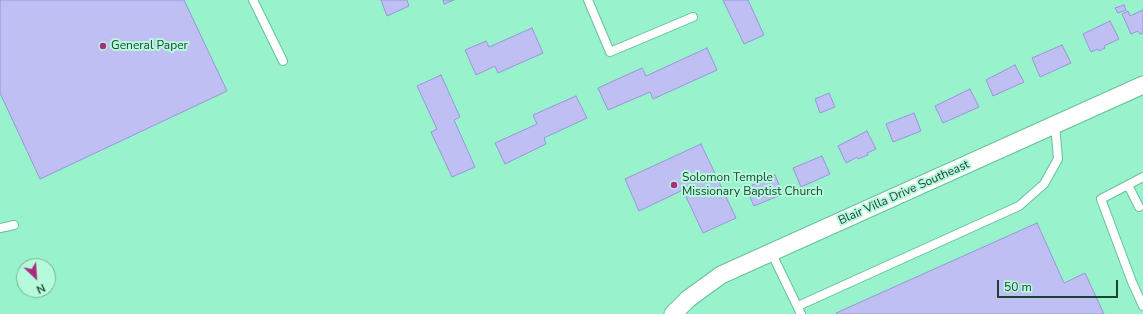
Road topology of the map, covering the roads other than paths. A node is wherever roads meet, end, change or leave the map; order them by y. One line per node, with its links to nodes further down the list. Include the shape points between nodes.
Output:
1 (253, 0): 4 (lane)
2 (588, 0): 3 (lane, via 610,52)
3 (693, 17)
4 (283, 61)
5 (1143, 86): 6 (street, Blair Villa Drive Southeast)
6 (1055, 124): 12 (street, Blair Villa Drive Southeast); 14 (lane, via 1058,159 1044,184 1019,206)
7 (1143, 177): 8 (lane)
8 (1128, 185): 9 (lane); 13 (lane, via 1101,199)
9 (1138, 207)
10 (14, 225): 11 (lane)
11 (0, 228)
12 (772, 252): 14 (lane); 15 (street, Blair Villa Drive Southeast, via 721,275 688,299)
13 (1143, 306)
14 (800, 310)
15 (673, 314)

